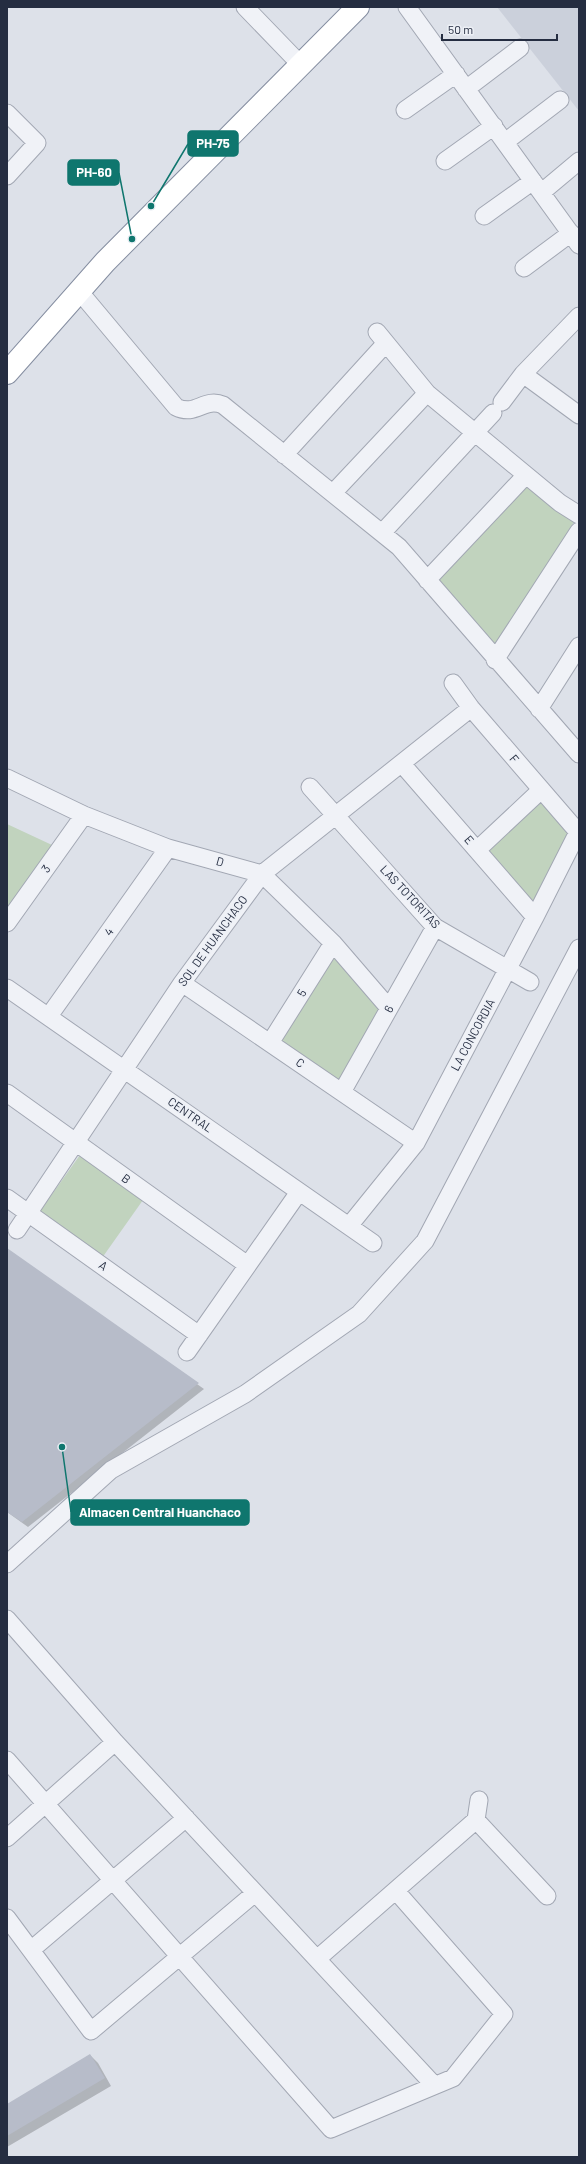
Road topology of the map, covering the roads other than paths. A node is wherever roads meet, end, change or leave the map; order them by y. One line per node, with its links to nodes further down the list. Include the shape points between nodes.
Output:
1 (245, 7): 5 (street)
2 (358, 7): 5 (highway)
3 (407, 7): 6 (street)
4 (520, 48): 7 (street)
5 (301, 65): 20 (highway)
6 (456, 74): 7 (street); 9 (street)
7 (466, 89): 11 (street)
8 (560, 100): 12 (street)
9 (406, 110)
10 (7, 113): 15 (street, via 37,144)
11 (494, 126): 12 (street); 13 (street)
12 (505, 142): 16 (street)
13 (445, 161)
14 (579, 161): 16 (street)
15 (7, 176)
16 (537, 186): 17 (street); 18 (street)
17 (484, 216)
18 (575, 239): 19 (street)
19 (524, 268)
20 (79, 291): 22 (highway); 27 (street, via 176,407 192,410 211,402 219,403)
21 (579, 316): 23 (street)
22 (7, 373)
23 (523, 374): 25 (street); 26 (street)
24 (427, 393): 26 (street); 27 (street, via 381,337); 29 (street)
25 (579, 415)
26 (476, 433): 28 (street); 32 (street)
27 (284, 455): 29 (street)
28 (526, 475): 30 (street); 33 (street)
29 (333, 493): 32 (street)
30 (579, 515)
31 (579, 531): 35 (street)
32 (382, 533): 33 (street, via 400,547)
33 (427, 580): 35 (street)
34 (579, 646): 38 (street)
35 (495, 660): 38 (street)
36 (454, 683): 37 (street, F)
37 (471, 708): 40 (street, SOL DE HUANCHACO); 43 (street, F)
38 (539, 709): 39 (street)
39 (579, 754)
40 (402, 764): 45 (street, SOL DE HUANCHACO); 48 (street, E)
41 (7, 778): 44 (street, D)
42 (310, 787): 45 (street, LAS TOTORITAS)
43 (541, 790): 46 (street, F); 48 (street)
44 (84, 815): 47 (street, D); 51 (street, 3)
45 (336, 816): 49 (street, SOL DE HUANCHACO); 52 (street, LAS TOTORITAS)
46 (578, 832): 50 (street, LA CONCORDIA)
47 (168, 848): 49 (street, D); 60 (street, 4)
48 (477, 850): 50 (street, E)
49 (262, 874): 53 (street, D); 57 (street, SOL DE HUANCHACO)
50 (535, 917): 55 (street, LA CONCORDIA)
51 (7, 923)
52 (435, 927): 55 (street, LAS TOTORITAS); 59 (street, 6)
53 (333, 943): 59 (street, D); 61 (street, 5)
54 (579, 948): 76 (street, via 425,1241 359,1314 245,1394 111,1470)
55 (508, 969): 56 (street, LAS TOTORITAS); 66 (street, LA CONCORDIA)
56 (530, 982)
57 (182, 983): 61 (street, C); 62 (street, SOL DE HUANCHACO)
58 (7, 988): 60 (street, CENTRAL)
59 (389, 1008): 63 (street, 6)
60 (50, 1016): 62 (street, CENTRAL)
61 (270, 1043): 63 (street, C)
62 (126, 1070): 65 (street, SOL DE HUANCHACO); 67 (street, CENTRAL)
63 (342, 1092): 66 (street, C)
64 (7, 1093): 65 (street, B)
65 (76, 1143): 69 (street, SOL DE HUANCHACO); 73 (street, B)
66 (416, 1143): 70 (street, LA CONCORDIA)
67 (298, 1192): 70 (street, CENTRAL); 73 (street)
68 (7, 1198): 69 (street, A)
69 (29, 1214): 71 (street, SOL DE HUANCHACO); 74 (street, A)
70 (349, 1226): 72 (street, CENTRAL)
71 (17, 1230)
72 (373, 1243)
73 (246, 1264): 74 (street)
74 (199, 1335): 75 (street)
75 (186, 1352)
76 (7, 1564)
77 (7, 1620): 78 (street)
78 (115, 1742): 81 (street); 82 (street)
79 (7, 1760): 81 (street)
80 (479, 1800): 83 (street)
81 (46, 1803): 84 (street); 85 (street)
82 (186, 1818): 85 (street); 87 (street)
83 (476, 1820): 86 (street); 88 (street)
84 (7, 1838)
85 (113, 1880): 90 (street); 91 (street)
86 (396, 1891): 92 (street); 93 (street, via 504,2014 453,2078)
87 (256, 1893): 91 (street); 92 (street)
88 (547, 1896)
89 (7, 1918): 90 (street)
90 (31, 1950): 91 (street, via 92,2031)
91 (180, 1956): 93 (street, via 331,2129)
92 (317, 1959): 93 (street)
93 (434, 2085)

